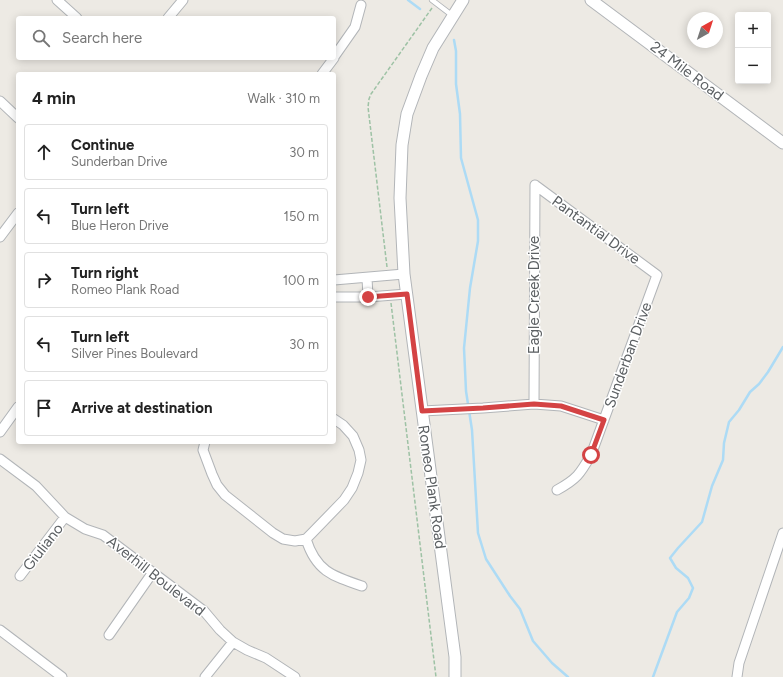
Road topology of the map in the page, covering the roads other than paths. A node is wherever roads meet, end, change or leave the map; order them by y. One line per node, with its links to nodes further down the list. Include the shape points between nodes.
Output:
1 (57, 0): 7 (street)
2 (183, 0): 8 (street)
3 (432, 0): 9 (lane)
4 (463, 0): 9 (street, Romeo Plank Road)
5 (591, 0): 15 (street, 24 Mile Road)
6 (361, 5): 10 (street, via 355,27)
7 (75, 16)
8 (170, 16)
9 (453, 16): 19 (street, Romeo Plank Road, via 433,48 407,114 402,145 400,198)
10 (336, 55)
11 (332, 60): 12 (street)
12 (324, 72)
13 (0, 101): 14 (street)
14 (16, 116)
15 (783, 143)
16 (535, 185): 20 (street, Pantantial Drive); 26 (street, Eagle Creek Drive)
17 (16, 216): 18 (street)
18 (0, 237)
19 (404, 274): 21 (street); 23 (street, Romeo Plank Road)
20 (657, 275): 30 (street, Sunderban Drive)
21 (367, 278): 22 (street); 25 (street)
22 (336, 280)
23 (407, 294): 25 (street); 28 (street, Romeo Plank Road)
24 (336, 296): 25 (street)
25 (368, 297)
26 (534, 404): 28 (street); 30 (street, via 561,406)
27 (16, 410): 31 (street)
28 (422, 411): 47 (street, Romeo Plank Road, via 455,657)
29 (336, 420): 37 (street, via 353,436 359,450 361,460 358,473 344,500)
30 (604, 420): 34 (street, Sunderban Drive, via 591,455 581,472)
31 (0, 432)
32 (204, 444): 37 (street, via 203,450 212,474 225,495 284,539)
33 (0, 458): 35 (street, Averhill Boulevard, via 36,486)
34 (557, 490)
35 (66, 518): 38 (street, Averhill Boulevard, via 85,529 103,535); 39 (street, Giuliano)
36 (782, 537): 48 (street, via 739,663)
37 (306, 539): 40 (street, via 317,563 335,577)
38 (153, 572): 42 (street); 43 (street, Averhill Boulevard, via 204,611)
39 (20, 576)
40 (362, 586)
41 (0, 630): 44 (street)
42 (108, 635)
43 (233, 642): 45 (street); 46 (street, Averhill Boulevard, via 266,658)
44 (62, 677)
45 (205, 677)
46 (295, 677)
47 (455, 677)
48 (737, 677)

